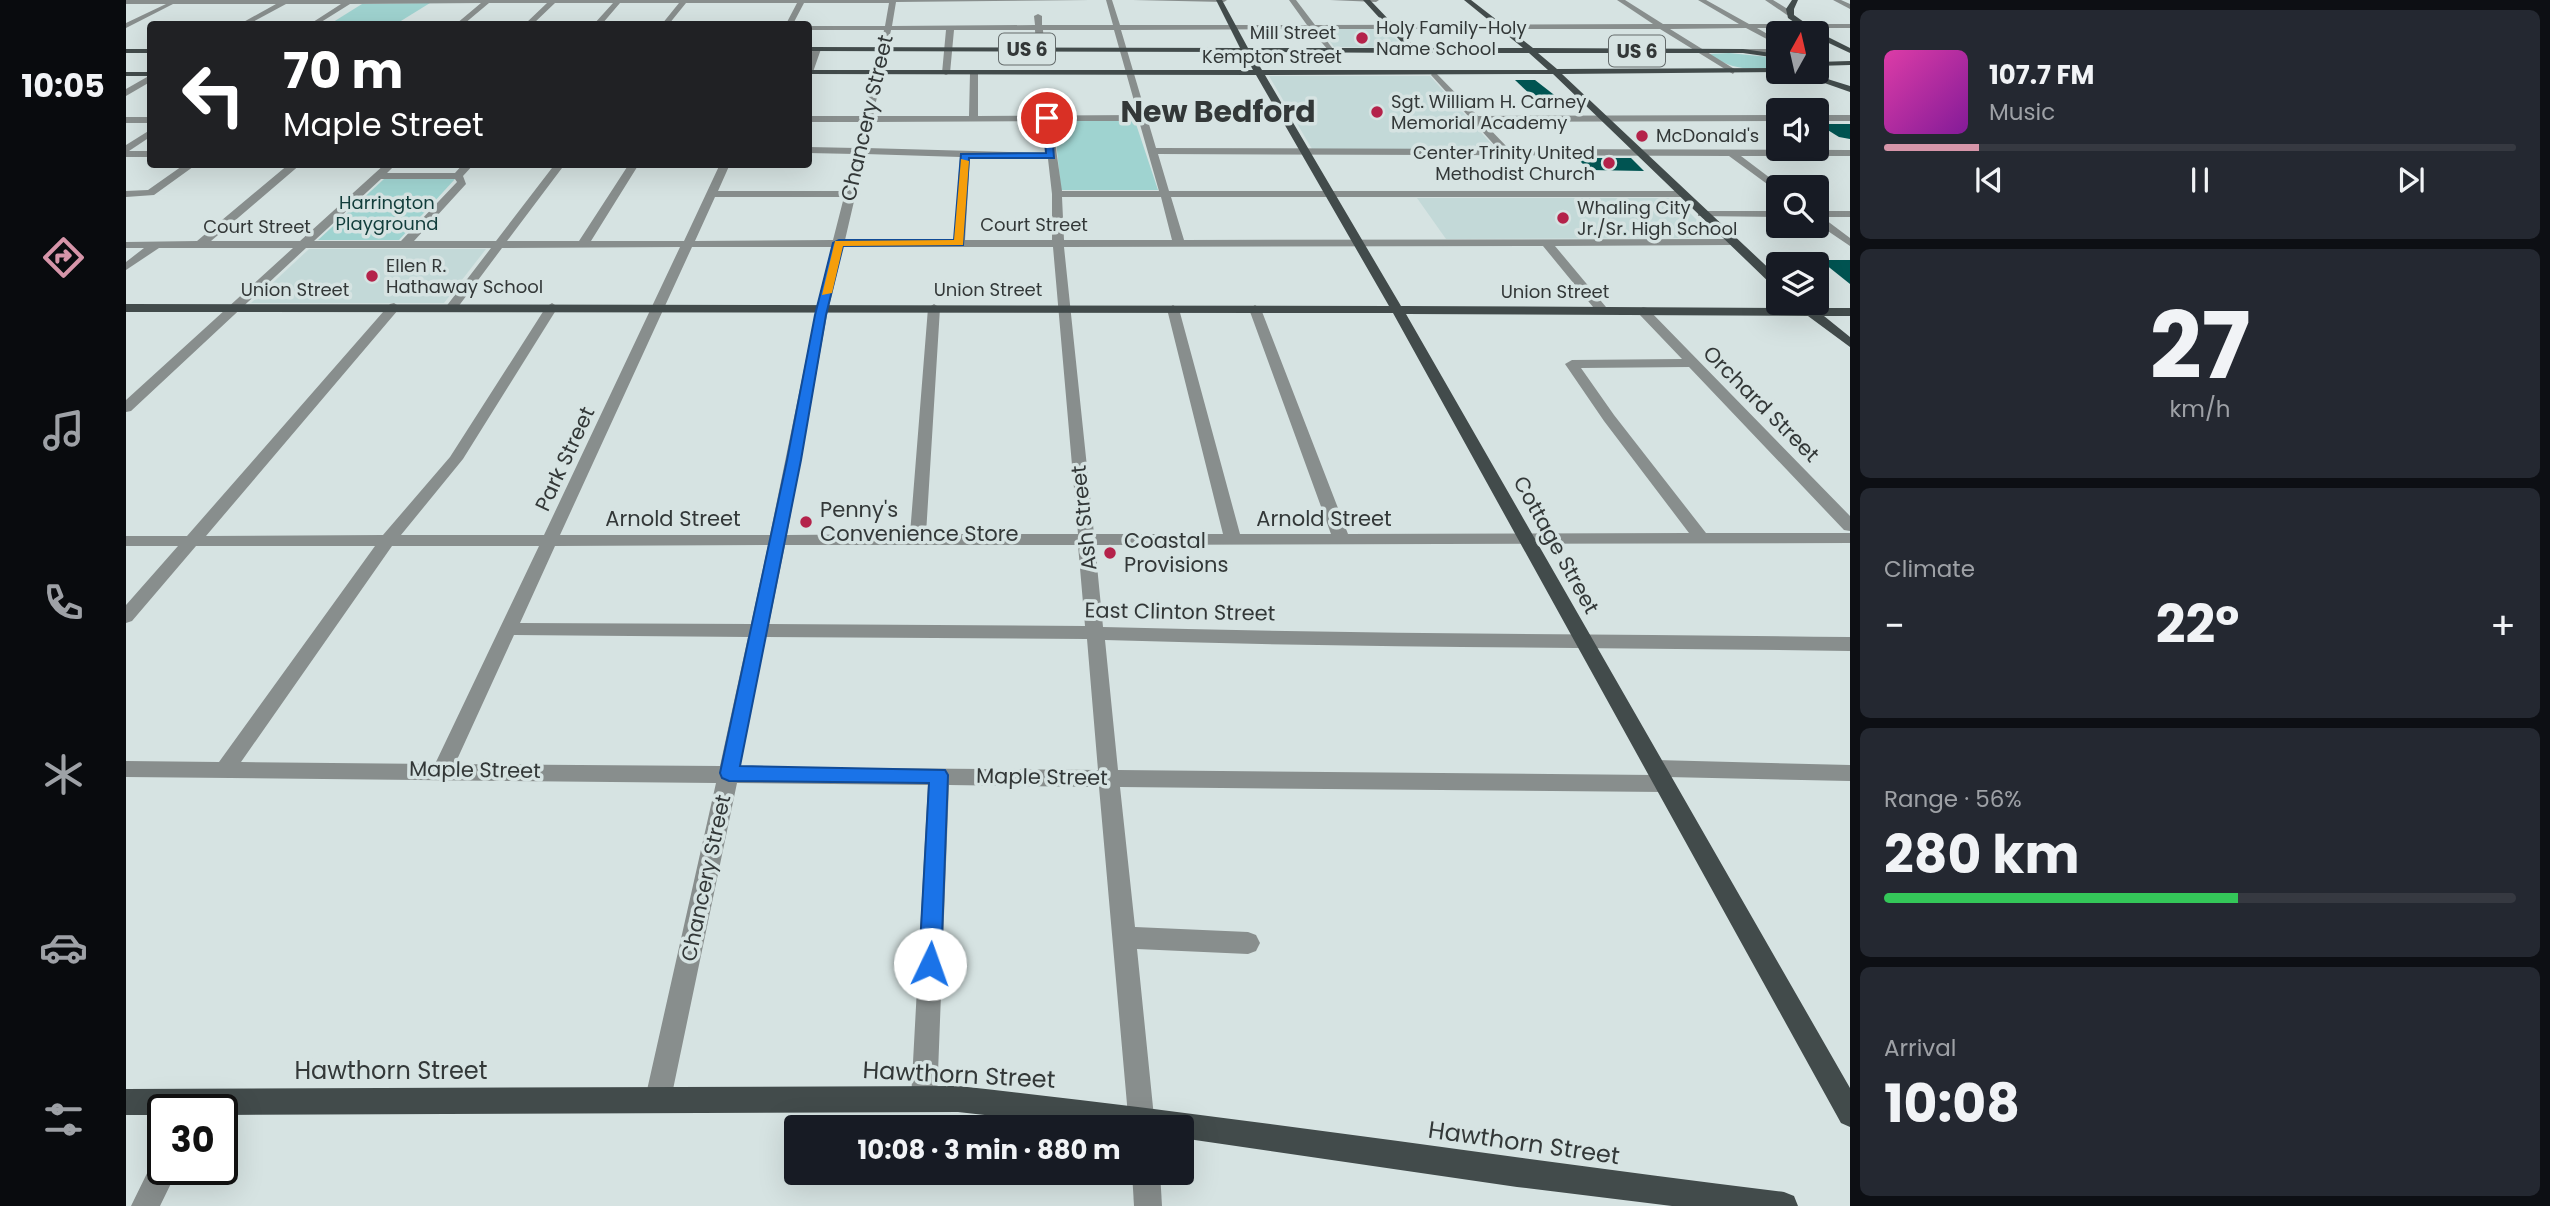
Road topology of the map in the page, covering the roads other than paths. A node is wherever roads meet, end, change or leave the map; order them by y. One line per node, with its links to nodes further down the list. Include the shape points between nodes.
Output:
1 (619, 0): 24 (street); 25 (street); 35 (street)
2 (802, 0): 3 (street); 25 (street); 37 (street)
3 (893, 0): 4 (street); 51 (street, Chancery Street)
4 (1036, 0): 5 (street); 53 (street)
5 (1087, 0)
6 (1110, 0): 54 (street)
7 (1136, 0): 8 (street)
8 (1163, 0): 9 (street); 28 (street)
9 (1222, 0): 45 (main road, Cottage Street)
10 (1292, 0): 46 (street)
11 (1333, 0): 12 (street)
12 (1366, 0): 13 (street); 47 (main road)
13 (1376, 0)
14 (1466, 0): 48 (main road)
15 (1620, 0): 39 (street)
16 (1701, 0): 40 (street)
17 (1768, 0): 29 (street)
18 (1795, 0): 29 (main road)
19 (1836, 0): 27 (street)
20 (178, 1): 21 (street); 26 (street); 49 (street)
21 (286, 1): 22 (street); 31 (street)
22 (344, 1): 23 (street); 32 (street)
23 (488, 1): 24 (street); 33 (street)
24 (553, 1): 34 (street)
25 (684, 1): 36 (street)
26 (126, 2)
27 (1850, 7)
28 (1167, 9)
29 (1790, 13): 38 (main road)
30 (1172, 18): 44 (street)
31 (249, 21)
32 (318, 21)
33 (464, 21)
34 (532, 21)
35 (601, 21)
36 (668, 21)
37 (792, 21)
38 (1797, 21)
39 (1662, 26): 40 (street); 48 (street); 69 (street)
40 (1749, 26): 41 (street); 56 (street)
41 (1766, 26)
42 (1829, 26): 43 (street)
43 (1850, 26)
44 (1176, 27): 45 (street); 54 (street)
45 (1232, 27): 46 (street); 59 (main road, Cottage Street)
46 (1313, 27): 47 (street); 64 (street)
47 (1392, 27): 48 (street); 65 (main road)
48 (1503, 27): 68 (main road)
49 (126, 28): 55 (street)
50 (812, 28): 51 (street)
51 (888, 28): 52 (street); 61 (street, Chancery Street)
52 (950, 28): 53 (street); 62 (street)
53 (1039, 28): 54 (street); 63 (street)
54 (1117, 28): 58 (street)
55 (138, 30)
56 (1766, 36)
57 (1829, 40): 70 (main road)
58 (1123, 48): 59 (main road, Mill Street / US 6); 63 (main road, Mill Street / US 6); 82 (street)
59 (1245, 48): 64 (main road, Mill Street / US 6); 83 (main road, Cottage Street)
60 (813, 49): 61 (main road, Mill Street / US 6)
61 (884, 49): 62 (main road, Mill Street / US 6); 77 (street, Chancery Street)
62 (948, 49): 63 (main road, Mill Street / US 6); 80 (street)
63 (1040, 49): 72 (street)
64 (1329, 49): 65 (main road, Mill Street / US 6)
65 (1413, 50): 68 (main road, Mill Street / US 6); 84 (main road)
66 (126, 51): 67 (main road)
67 (147, 51)
68 (1531, 51): 69 (main road, Mill Street / US 6); 78 (main road)
69 (1700, 51): 71 (main road, Mill Street / US 6); 79 (street)
70 (1850, 51)
71 (1766, 52)
72 (1041, 61)
73 (1850, 61): 74 (main road)
74 (1829, 62)
75 (1766, 71): 79 (main road, Kempton Street / US 6)
76 (812, 72): 77 (main road, Kempton Street / US 6)
77 (879, 72): 80 (main road, Kempton Street / US 6); 97 (street, Chancery Street)
78 (1555, 72): 79 (main road, Kempton Street / US 6); 84 (main road, Kempton Street / US 6); 100 (main road)
79 (1733, 72)
80 (946, 73): 81 (main road, Kempton Street / US 6)
81 (974, 73): 82 (main road, Kempton Street / US 6); 98 (street)
82 (1130, 73): 83 (main road, Kempton Street / US 6); 92 (street)
83 (1260, 73): 84 (main road, Kempton Street / US 6); 108 (main road, Cottage Street)
84 (1434, 73): 99 (street)
85 (126, 74): 86 (main road)
86 (147, 76)
87 (147, 78): 90 (street)
88 (1829, 82): 89 (main road)
89 (1850, 89)
90 (126, 93)
91 (1047, 118): 92 (street); 98 (street); 115 (street, Ash Street)
92 (1143, 118): 107 (street)
93 (1766, 118): 100 (street)
94 (1829, 118): 95 (street)
95 (1850, 118)
96 (812, 119): 97 (street)
97 (868, 119): 98 (street); 105 (street, Chancery Street)
98 (973, 119)
99 (1476, 119): 100 (street); 109 (street)
100 (1602, 119): 110 (main road)
101 (126, 120): 102 (street)
102 (147, 120)
103 (147, 135): 106 (street)
104 (812, 150): 105 (street)
105 (860, 150): 114 (street); 128 (street, Chancery Street)
106 (126, 151): 112 (street)
107 (1152, 151): 108 (street); 130 (street)
108 (1306, 152): 109 (street); 131 (main road, Cottage Street)
109 (1506, 152): 110 (street)
110 (1637, 152): 111 (street); 132 (main road)
111 (1730, 152): 113 (street); 125 (street)
112 (147, 153)
113 (1850, 153)
114 (964, 156): 115 (street); 141 (street)
115 (1051, 156): 129 (street, Ash Street)
116 (186, 168): 126 (street, via 150,194)
117 (291, 168): 146 (street)
118 (387, 168): 123 (street)
119 (465, 168): 124 (street)
120 (557, 168): 153 (street)
121 (631, 168): 148 (street)
122 (723, 168): 127 (street, Park Street)
123 (379, 176): 124 (street); 147 (street)
124 (458, 176): 152 (street, via 460,184)
125 (1766, 180)
126 (126, 194)
127 (711, 194): 128 (street); 149 (street, Park Street)
128 (849, 194): 140 (street, Chancery Street)
129 (1056, 194): 130 (street); 142 (street, Ash Street)
130 (1164, 194): 131 (street); 143 (street)
131 (1331, 194): 132 (street); 138 (main road, Cottage Street)
132 (1681, 194): 133 (main road)
133 (1702, 214): 134 (street); 139 (main road)
134 (1766, 214)
135 (1850, 214): 136 (street)
136 (1829, 215)
137 (1829, 226): 145 (street)
138 (1359, 242): 143 (street, Court Street); 144 (street, Court Street); 167 (main road, Cottage Street)
139 (1732, 242): 144 (street, Court Street); 155 (main road)
140 (839, 243): 141 (street, Court Street); 149 (street, Court Street); 160 (street, Chancery Street)
141 (959, 243): 142 (street, Court Street)
142 (1058, 243): 143 (street, Court Street); 164 (street, Ash Street)
143 (1179, 243)
144 (1547, 243): 168 (street)
145 (1850, 243)
146 (201, 244): 147 (street, Court Street); 151 (street, Court Street)
147 (303, 244): 152 (street, Court Street); 162 (street)
148 (583, 244): 149 (street, Court Street); 153 (street, Court Street)
149 (688, 244): 159 (street, Park Street)
150 (126, 245): 151 (street, Court Street)
151 (156, 245): 154 (street)
152 (404, 245): 153 (street, Court Street)
153 (500, 245): 157 (street)
154 (126, 267)
155 (1766, 273)
156 (394, 307): 157 (main road, Union Street); 162 (main road, Union Street); 189 (street)
157 (451, 307): 158 (main road, Union Street)
158 (552, 307): 159 (main road, Union Street); 183 (street, via 456,459)
159 (658, 307): 160 (main road, Union Street); 184 (street, Park Street)
160 (823, 307): 163 (main road, Union Street); 185 (street, Chancery Street)
161 (126, 308): 162 (main road, Union Street)
162 (236, 308): 176 (street)
163 (934, 308): 164 (main road, Union Street); 180 (street)
164 (1064, 308): 165 (main road, Union Street); 181 (street, Ash Street)
165 (1173, 309): 166 (main road, Union Street); 186 (street)
166 (1255, 309): 167 (main road, Union Street); 187 (street)
167 (1396, 310): 168 (main road, Union Street); 178 (main road, Cottage Street)
168 (1602, 310): 169 (main road, Union Street)
169 (1643, 311): 170 (main road, Union Street); 175 (street, Orchard Street)
170 (1766, 312)
171 (1829, 312): 172 (main road, Union Street)
172 (1850, 312)
173 (1815, 315): 174 (main road)
174 (1850, 343)
175 (1691, 363): 177 (street, Orchard Street); 182 (street, via 1572,364)
176 (126, 408)
177 (1850, 526)
178 (1526, 538): 182 (street, Arnold Street); 187 (street, Arnold Street); 194 (main road, Cottage Street)
179 (1850, 538): 182 (street, Arnold Street)
180 (918, 539): 181 (street, Arnold Street); 185 (street, Arnold Street)
181 (1086, 539): 186 (street, Arnold Street); 193 (street, Ash Street)
182 (1702, 539)
183 (388, 540): 184 (street, Arnold Street); 189 (street, Arnold Street); 196 (street)
184 (551, 540): 185 (street, Arnold Street); 191 (street, Park Street)
185 (778, 540): 192 (street, Chancery Street)
186 (1233, 540): 187 (street, Arnold Street)
187 (1342, 540)
188 (126, 541): 189 (street, Arnold Street)
189 (192, 541): 190 (street)
190 (126, 617)
191 (510, 629): 192 (street, East Clinton Street); 198 (street, Park Street)
192 (759, 629): 193 (street, East Clinton Street); 199 (street, Chancery Street)
193 (1096, 632): 194 (street, East Clinton Street); 203 (street, Ash Street)
194 (1583, 641): 195 (street, East Clinton Street); 202 (main road, Cottage Street)
195 (1850, 644)
196 (226, 767): 197 (street, Maple Street); 198 (street, Maple Street)
197 (126, 769)
198 (442, 770): 199 (street, Maple Street)
199 (729, 773): 201 (street, Maple Street); 206 (street, Chancery Street)
200 (1850, 773): 202 (street, Maple Street)
201 (939, 775): 203 (street, Maple Street); 207 (street)
202 (1660, 776): 203 (street, Maple Street); 211 (main road, Cottage Street)
203 (1110, 777): 204 (street, Ash Street)
204 (1122, 937): 205 (street); 213 (street, Ash Street)
205 (1248, 943)
206 (657, 1099): 207 (main road, Hawthorn Street); 210 (main road, Hawthorn Street)
207 (924, 1099): 212 (main road, Hawthorn Street, via 999,1102)
208 (126, 1102): 209 (main road, Hawthorn Street)
209 (147, 1103)
210 (238, 1105)
211 (1850, 1114)
212 (1088, 1115)
213 (1141, 1115)
214 (1194, 1130): 219 (main road, Hawthorn Street)
215 (156, 1185): 217 (street)
216 (1147, 1185): 218 (street)
217 (145, 1206)
218 (1148, 1206)
219 (1784, 1206)

